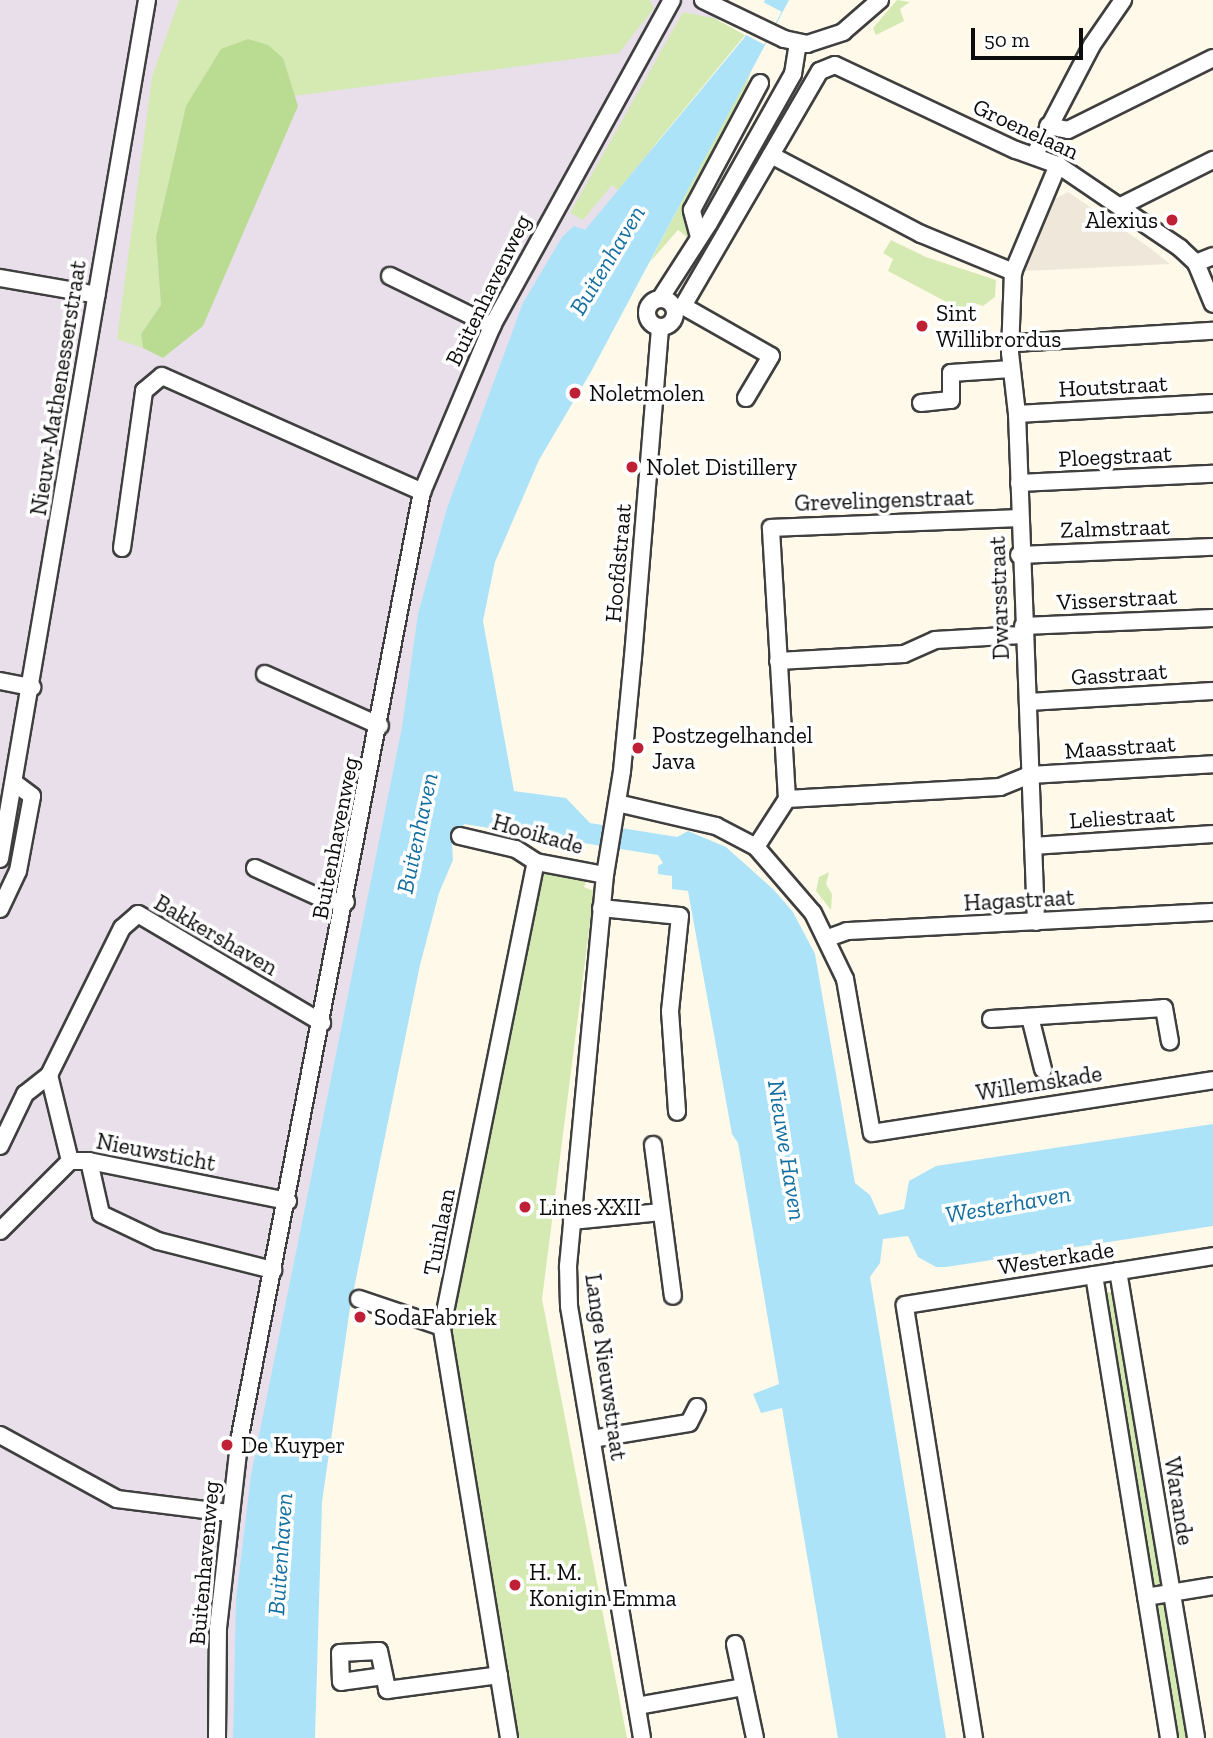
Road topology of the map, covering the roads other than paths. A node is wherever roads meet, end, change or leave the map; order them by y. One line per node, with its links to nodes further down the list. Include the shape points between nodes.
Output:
1 (146, 0): 22 (street, Nieuw-Mathenesserstraat)
2 (672, 0): 26 (street, Buitenhavenweg)
3 (704, 0): 6 (street)
4 (880, 0): 7 (street, via 843,32 823,42)
5 (1123, 0): 10 (street)
6 (730, 6): 7 (street)
7 (798, 43): 16 (street, via 793,74)
8 (1213, 58): 10 (street, via 1068,130)
9 (760, 83): 16 (street, via 692,210)
10 (1048, 126): 12 (street)
11 (771, 155): 12 (street, Groenelaan, via 820,71 835,65); 19 (street, via 921,234); 25 (street)
12 (1034, 156): 14 (street, Groenelaan)
13 (1213, 160): 15 (street)
14 (1058, 164): 15 (street, Groenelaan); 19 (street)
15 (1121, 206): 18 (street, Groenelaan)
16 (699, 237): 23 (street)
17 (1213, 256): 18 (street)
18 (1196, 263): 24 (street)
19 (1013, 272): 29 (street, Dwarsstraat)
20 (390, 276): 26 (street)
21 (0, 278): 22 (street)
22 (97, 295): 47 (street, Nieuw-Mathenesserstraat)
23 (660, 299): 25 (street); 27 (street, via 647,311 649,320)
24 (1213, 304)
25 (679, 308): 27 (street, via 673,322); 31 (street, via 771,356)
26 (492, 326): 37 (street, Buitenhavenweg)
27 (660, 327): 55 (street, Hoofdstraat)
28 (1213, 331): 29 (street)
29 (1014, 343): 30 (street, Dwarsstraat)
30 (1011, 369): 32 (street, via 951,373 951,400); 34 (street, Dwarsstraat)
31 (747, 398)
32 (921, 403)
33 (1213, 403): 34 (street, Houtstraat)
34 (1017, 414): 36 (street, Dwarsstraat)
35 (1213, 474): 36 (street, Ploegstraat)
36 (1019, 483): 38 (street, Dwarsstraat)
37 (422, 492): 40 (street, via 162,376 144,391); 50 (street, Buitenhavenweg)
38 (1018, 518): 41 (street, Dwarsstraat); 44 (street, Grevelingenstraat, via 771,528)
39 (1213, 547): 41 (street, Zalmstraat)
40 (122, 548)
41 (1019, 555): 43 (street, Dwarsstraat)
42 (1213, 618): 43 (street, Visserstraat)
43 (1022, 631): 44 (street, Visserstraat, via 935,640 904,654); 49 (street, Dwarsstraat)
44 (778, 661): 54 (street, Grevelingenstraat)
45 (265, 674): 50 (street)
46 (0, 681): 47 (street)
47 (32, 687): 53 (street, Nieuw-Mathenesserstraat)
48 (1213, 691): 49 (street, Gasstraat)
49 (1027, 702): 52 (street, Dwarsstraat)
50 (380, 726): 64 (street, Buitenhavenweg)
51 (1213, 764): 52 (street, Maasstraat)
52 (1030, 775): 54 (street, Maasstraat, via 1000,787); 58 (street, Dwarsstraat)
53 (15, 783): 60 (street, Nieuw-Mathenesserstraat); 66 (street, via 32,796 19,871)
54 (787, 799): 59 (street)
55 (617, 803): 59 (street, via 716,826); 63 (street, Hoofdstraat)
56 (1213, 834): 58 (street, Leliestraat)
57 (460, 836): 61 (street, Hooikade, via 516,849)
58 (1033, 846): 68 (street, Dwarsstraat)
59 (756, 847): 69 (street, via 813,913)
60 (0, 859)
61 (536, 862): 63 (street, Hooikade); 92 (street, Tuinlaan)
62 (255, 868): 64 (street, via 325,900)
63 (604, 875): 65 (street, Lange Nieuwstraat)
64 (346, 902): 72 (street, Buitenhavenweg)
65 (601, 908): 77 (street, via 680,916 670,1011); 84 (street, Lange Nieuwstraat)
66 (0, 909)
67 (1213, 912): 68 (street, Hagastraat)
68 (1036, 922): 69 (street, Hagastraat, via 847,932)
69 (828, 939): 76 (street, Willemskade, via 845,979 872,1133 1048,1098)
70 (1030, 1017): 71 (street); 73 (street, via 1164,1008); 74 (street)
71 (991, 1019)
72 (322, 1023): 75 (street, Bakkershaven, via 138,914 122,928); 82 (street, Buitenhavenweg)
73 (1170, 1041)
74 (1043, 1069)
75 (49, 1075): 79 (street, Bakkershaven, via 25,1094); 80 (street)
76 (1213, 1080)
77 (677, 1112)
78 (653, 1145): 83 (street)
79 (0, 1146)
80 (70, 1161): 81 (street, Nieuwsticht); 85 (street, Nieuwsticht)
81 (89, 1161): 82 (street, Nieuwsticht); 87 (street, via 101,1214 158,1241)
82 (288, 1201): 87 (street, Buitenhavenweg)
83 (662, 1212): 84 (street); 90 (street)
84 (572, 1221): 95 (street, Lange Nieuwstraat, via 569,1306)
85 (0, 1230)
86 (1213, 1256): 88 (street, Westerkade)
87 (273, 1270): 96 (street, Buitenhavenweg)
88 (1118, 1271): 89 (street, Westerkade); 98 (street, Warande)
89 (1094, 1275): 99 (street, Warande); 109 (street, Westerkade, via 905,1306)
90 (673, 1296)
91 (359, 1299): 92 (street)
92 (442, 1327): 101 (street, Tuinlaan)
93 (697, 1407): 95 (street, via 689,1423)
94 (0, 1435): 96 (street, via 117,1499)
95 (592, 1439): 104 (street, Lange Nieuwstraat)
96 (229, 1513): 105 (street, Buitenhavenweg, via 218,1629)
97 (1213, 1586): 98 (street)
98 (1171, 1592): 99 (street); 111 (street, Warande)
99 (1146, 1597): 110 (street, Warande)
100 (735, 1644): 103 (street)
101 (499, 1675): 102 (street, via 387,1690); 106 (street, Tuinlaan)
102 (384, 1676)
103 (744, 1687): 104 (street); 108 (street)
104 (637, 1706): 107 (street, Lange Nieuwstraat)
105 (217, 1738)
106 (509, 1738)
107 (642, 1738)
108 (755, 1738)
109 (974, 1738)
110 (1169, 1738)
111 (1196, 1738)

